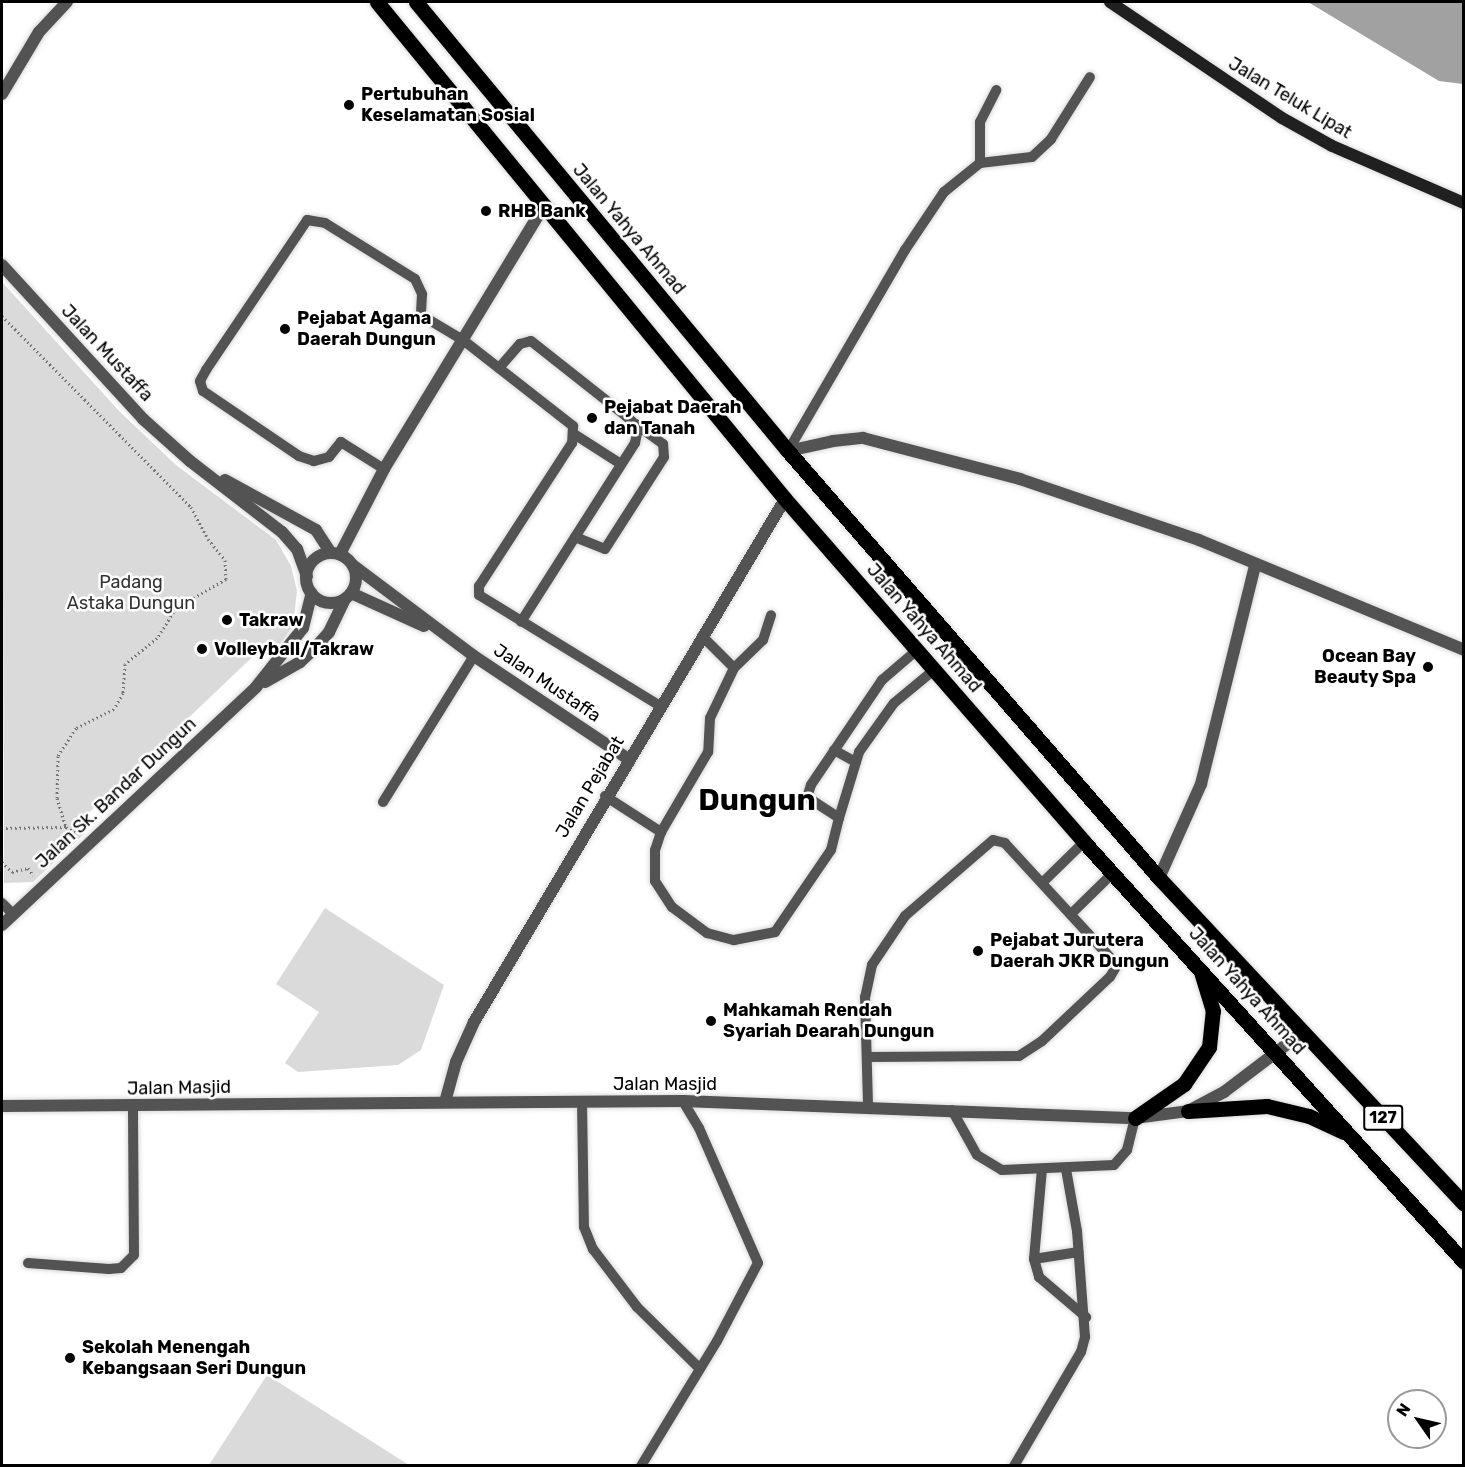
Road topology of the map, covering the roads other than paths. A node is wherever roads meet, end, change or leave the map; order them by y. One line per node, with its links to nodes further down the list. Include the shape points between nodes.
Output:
1 (67, 2): 7 (street, via 39,32)
2 (377, 2): 10 (main road, Jalan Yahya Ahmad)
3 (416, 2): 16 (main road, Jalan Yahya Ahmad)
4 (1110, 2): 9 (main road, Jalan Teluk Lipat, via 1282,118 1332,146)
5 (1090, 77): 8 (lane, via 1051,139 1032,157)
6 (996, 90): 8 (lane, via 980,122)
7 (2, 94)
8 (980, 163): 16 (lane, via 944,192 905,250)
9 (1464, 203)
10 (544, 206): 12 (street); 20 (main road, Jalan Yahya Ahmad)
11 (2, 266): 17 (street, Jalan Mustaffa, via 143,419)
12 (462, 340): 13 (lane); 19 (street); 19 (lane, via 421,315 422,294 415,279 316,219 300,226 200,381 202,391 299,456 314,461 329,457 341,442)
13 (499, 368): 14 (lane, via 520,344 531,340); 15 (lane, via 567,420)
14 (635, 424): 18 (lane, via 635,443); 21 (lane, via 663,444 664,457 605,549)
15 (574, 434): 18 (lane); 29 (lane, via 479,586 479,595)
16 (788, 452): 23 (street, via 849,438 879,441 1020,479 1198,540); 48 (main road, Jalan Yahya Ahmad)
17 (190, 461): 22 (street, Jalan Mustaffa, via 316,530); 25 (street, Jalan Mustaffa, via 282,532 297,549)
18 (621, 465): 21 (lane)
19 (384, 469): 22 (street)
20 (785, 499): 30 (street, Jalan Pejabat); 32 (main road, Jalan Yahya Ahmad)
21 (575, 537): 29 (lane)
22 (336, 554): 24 (street); 25 (street, via 315,560)
23 (1255, 565): 33 (street); 48 (street, via 1201,784)
24 (354, 566): 27 (street, via 356,575); 31 (street, Jalan Mustaffa)
25 (307, 576): 26 (street)
26 (312, 593): 27 (street, via 327,602); 37 (street, Jalan Sk. Bandar Dungun, via 303,628)
27 (348, 596): 31 (street, Jalan Mustaffa); 37 (street, Jalan Sk. Bandar Dungun, via 333,625 313,650)
28 (771, 615): 35 (lane, via 763,640)
29 (521, 621): 38 (lane)
30 (702, 636): 35 (lane); 38 (street, Jalan Pejabat)
31 (447, 637): 34 (street, Jalan Mustaffa)
32 (917, 650): 36 (main road, Jalan Yahya Ahmad); 39 (lane, via 882,680)
33 (1464, 650)
34 (474, 656): 40 (street, Jalan Mustaffa); 43 (lane)
35 (735, 668): 45 (lane, via 710,718 708,752)
36 (934, 670): 41 (lane, via 894,703); 46 (main road, Jalan Yahya Ahmad)
37 (256, 687): 51 (street, Jalan Sk. Bandar Dungun)
38 (660, 706): 40 (street, Jalan Pejabat)
39 (834, 750): 41 (lane); 44 (lane, via 811,784 807,797)
40 (627, 758): 42 (street, Jalan Pejabat)
41 (856, 762): 44 (lane)
42 (605, 796): 45 (lane); 59 (street, Jalan Pejabat, via 468,1032)
43 (383, 802)
44 (839, 818): 45 (lane, via 831,850 775,932 734,940 707,933 672,907 655,881 655,850)
45 (661, 832)
46 (1084, 842): 47 (main road, Jalan Yahya Ahmad); 49 (lane)
47 (1113, 873): 52 (lane); 54 (main road, Jalan Yahya Ahmad)
48 (1159, 878): 55 (main road, Jalan Yahya Ahmad)
49 (1042, 883): 52 (lane); 57 (lane, via 1005,843 993,840 905,916 893,930 866,981)
50 (2, 903): 51 (lane)
51 (13, 914): 53 (street, Jalan Sk. Bandar Dungun)
52 (1071, 914): 57 (lane, via 1117,965 1110,977 1031,1049 1008,1058)
53 (2, 925)
54 (1201, 970): 56 (main road, Jalan Yahya Ahmad); 66 (main road, via 1213,1011 1209,1047 1184,1084)
55 (1302, 1032): 56 (street, Jalan Masjid); 70 (main road, Jalan Yahya Ahmad / 127)
56 (1277, 1053): 65 (street, Jalan Masjid, via 1224,1092); 67 (main road, Jalan Yahya Ahmad)
57 (867, 1057): 63 (lane)
58 (683, 1101): 60 (street, Jalan Masjid); 63 (street, Jalan Masjid); 76 (lane, via 699,1128 758,1263)
59 (445, 1102): 60 (street, Jalan Masjid); 62 (street, Jalan Masjid)
60 (582, 1102): 76 (lane, via 584,1227 593,1249 637,1307)
61 (2, 1106): 62 (street, Jalan Masjid)
62 (133, 1107): 74 (lane, via 134,1255 121,1268 109,1269)
63 (868, 1107): 64 (street, Jalan Masjid)
64 (952, 1110): 66 (street, Jalan Masjid); 68 (lane, via 977,1155 991,1165 1002,1170)
65 (1188, 1111): 66 (street, Jalan Masjid); 67 (main road, via 1277,1107 1310,1116)
66 (1135, 1118): 69 (lane, via 1120,1161 1114,1165)
67 (1351, 1136): 73 (main road, Jalan Yahya Ahmad)
68 (1042, 1169): 69 (lane); 72 (lane)
69 (1066, 1169): 71 (lane)
70 (1464, 1204)
71 (1078, 1252): 72 (lane); 75 (lane)
72 (1034, 1259): 75 (lane, via 1040,1277)
73 (1464, 1262)
74 (28, 1263)
75 (1086, 1317): 78 (lane, via 1081,1352)
76 (700, 1370): 77 (lane)
77 (641, 1466)
78 (1014, 1466)

